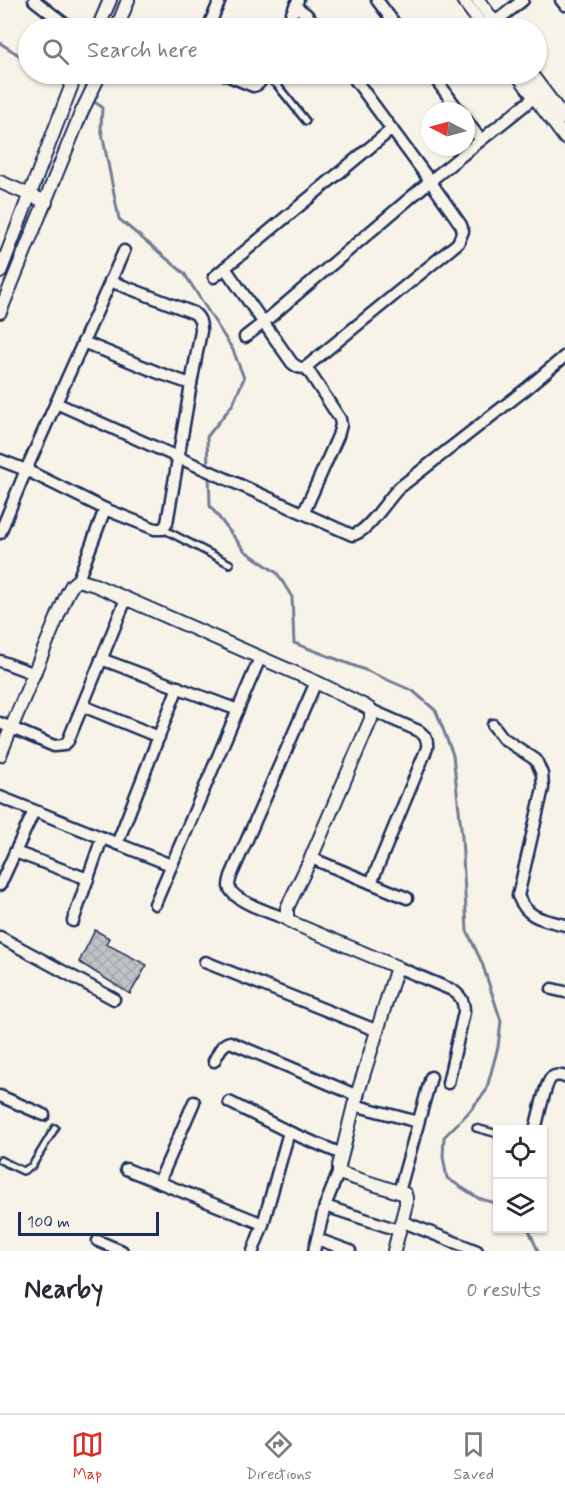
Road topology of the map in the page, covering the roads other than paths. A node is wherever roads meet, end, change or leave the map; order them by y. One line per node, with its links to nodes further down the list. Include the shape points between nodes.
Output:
1 (34, 0): 12 (street)
2 (110, 0): 13 (street)
3 (128, 0): 14 (street)
4 (220, 0): 15 (street)
5 (377, 0): 18 (street)
6 (463, 0): 19 (street)
7 (478, 0): 20 (street)
8 (523, 0): 21 (street)
9 (561, 0): 11 (street)
10 (297, 3): 16 (street); 17 (street)
11 (565, 5)
12 (57, 18)
13 (103, 18)
14 (120, 18)
15 (212, 18)
16 (290, 18)
17 (309, 18)
18 (390, 18)
19 (484, 18)
20 (488, 18)
21 (502, 18)
22 (72, 84): 39 (street)
23 (95, 84): 40 (street)
24 (276, 84): 32 (lane)
25 (358, 84): 33 (street)
26 (439, 84): 30 (street)
27 (529, 84): 29 (street)
28 (535, 84): 29 (street)
29 (539, 93): 31 (street); 35 (street); 36 (street)
30 (452, 102)
31 (565, 119)
32 (306, 121)
33 (392, 129): 37 (street); 42 (street)
34 (475, 133): 36 (street)
35 (565, 138)
36 (480, 140): 37 (street)
37 (430, 181): 47 (street); 51 (street, via 461,225 458,243)
38 (0, 182): 39 (street)
39 (29, 194): 40 (street); 43 (street)
40 (46, 201): 46 (street)
41 (124, 251): 45 (street)
42 (225, 268): 44 (street); 47 (street)
43 (0, 272)
44 (214, 277)
45 (110, 281): 49 (street); 52 (street, via 199,318 201,331)
46 (0, 312)
47 (263, 323): 48 (street); 51 (street, via 292,363)
48 (245, 337)
49 (83, 342): 52 (street); 53 (street)
50 (565, 356): 58 (street, via 399,488 356,535)
51 (306, 367): 58 (street, via 341,425)
52 (191, 384): 54 (street)
53 (56, 403): 54 (street); 56 (street)
54 (179, 457): 58 (street); 59 (street)
55 (0, 460): 56 (street)
56 (26, 470): 57 (street); 60 (street)
57 (105, 509): 59 (street); 62 (street)
58 (304, 512)
59 (163, 529): 61 (lane)
60 (0, 533)
61 (230, 564)
62 (78, 580): 63 (street); 67 (street, via 72,585)
63 (126, 599): 64 (street); 65 (street)
64 (260, 658): 68 (street); 71 (street)
65 (101, 659): 69 (street); 70 (street)
66 (0, 661): 67 (street)
67 (35, 674): 75 (street)
68 (316, 682): 72 (street); 90 (street, via 229,886 240,899)
69 (178, 687): 71 (street); 76 (street)
70 (83, 706): 75 (street, via 64,745 54,746); 76 (street)
71 (238, 710): 84 (street)
72 (371, 710): 83 (street, via 371,719); 87 (street, via 419,730 428,742)
73 (0, 723): 75 (street)
74 (493, 725): 92 (street, via 503,738 536,760 542,774 543,788 518,896 536,918)
75 (12, 728): 77 (street)
76 (159, 737): 81 (street)
77 (0, 755)
78 (0, 797): 79 (street)
79 (34, 811): 80 (street); 82 (street)
80 (102, 838): 81 (street); 86 (street)
81 (117, 844): 84 (street)
82 (15, 852): 85 (street); 86 (street)
83 (311, 858): 87 (street); 90 (street, via 287,908)
84 (171, 866): 89 (street)
85 (1, 879)
86 (88, 879): 91 (street)
87 (371, 883): 88 (street)
88 (407, 898)
89 (155, 904)
90 (287, 919): 95 (street)
91 (73, 921)
92 (565, 925)
93 (0, 937): 98 (street)
94 (205, 962): 99 (street)
95 (397, 967): 99 (street); 103 (street, via 452,990 464,1004)
96 (552, 989): 97 (street)
97 (565, 992)
98 (114, 999)
99 (378, 1031): 105 (street)
100 (214, 1062): 105 (street, via 222,1046 230,1042)
101 (431, 1077): 109 (street)
102 (565, 1077): 110 (street, via 552,1077)
103 (448, 1083)
104 (0, 1096): 108 (street)
105 (356, 1100): 109 (street); 115 (street)
106 (194, 1102): 119 (street)
107 (229, 1102): 113 (street)
108 (44, 1115)
109 (418, 1122): 120 (street)
110 (537, 1125)
111 (55, 1128): 116 (lane, via 27,1170)
112 (476, 1128): 114 (lane)
113 (289, 1132): 115 (street); 122 (street)
114 (493, 1133)
115 (342, 1154): 118 (street)
116 (0, 1160)
117 (126, 1169): 119 (street)
118 (339, 1171): 120 (street); 121 (street)
119 (159, 1182): 122 (street)
120 (399, 1192): 123 (street, via 406,1198)
121 (325, 1206): 123 (street); 124 (street)
122 (263, 1224): 127 (street)
123 (400, 1225): 130 (street); 131 (street)
124 (317, 1239): 128 (street); 129 (street)
125 (98, 1241): 126 (street)
126 (122, 1251)
127 (254, 1251)
128 (314, 1251)
129 (350, 1251)
130 (394, 1251)
131 (477, 1251)

